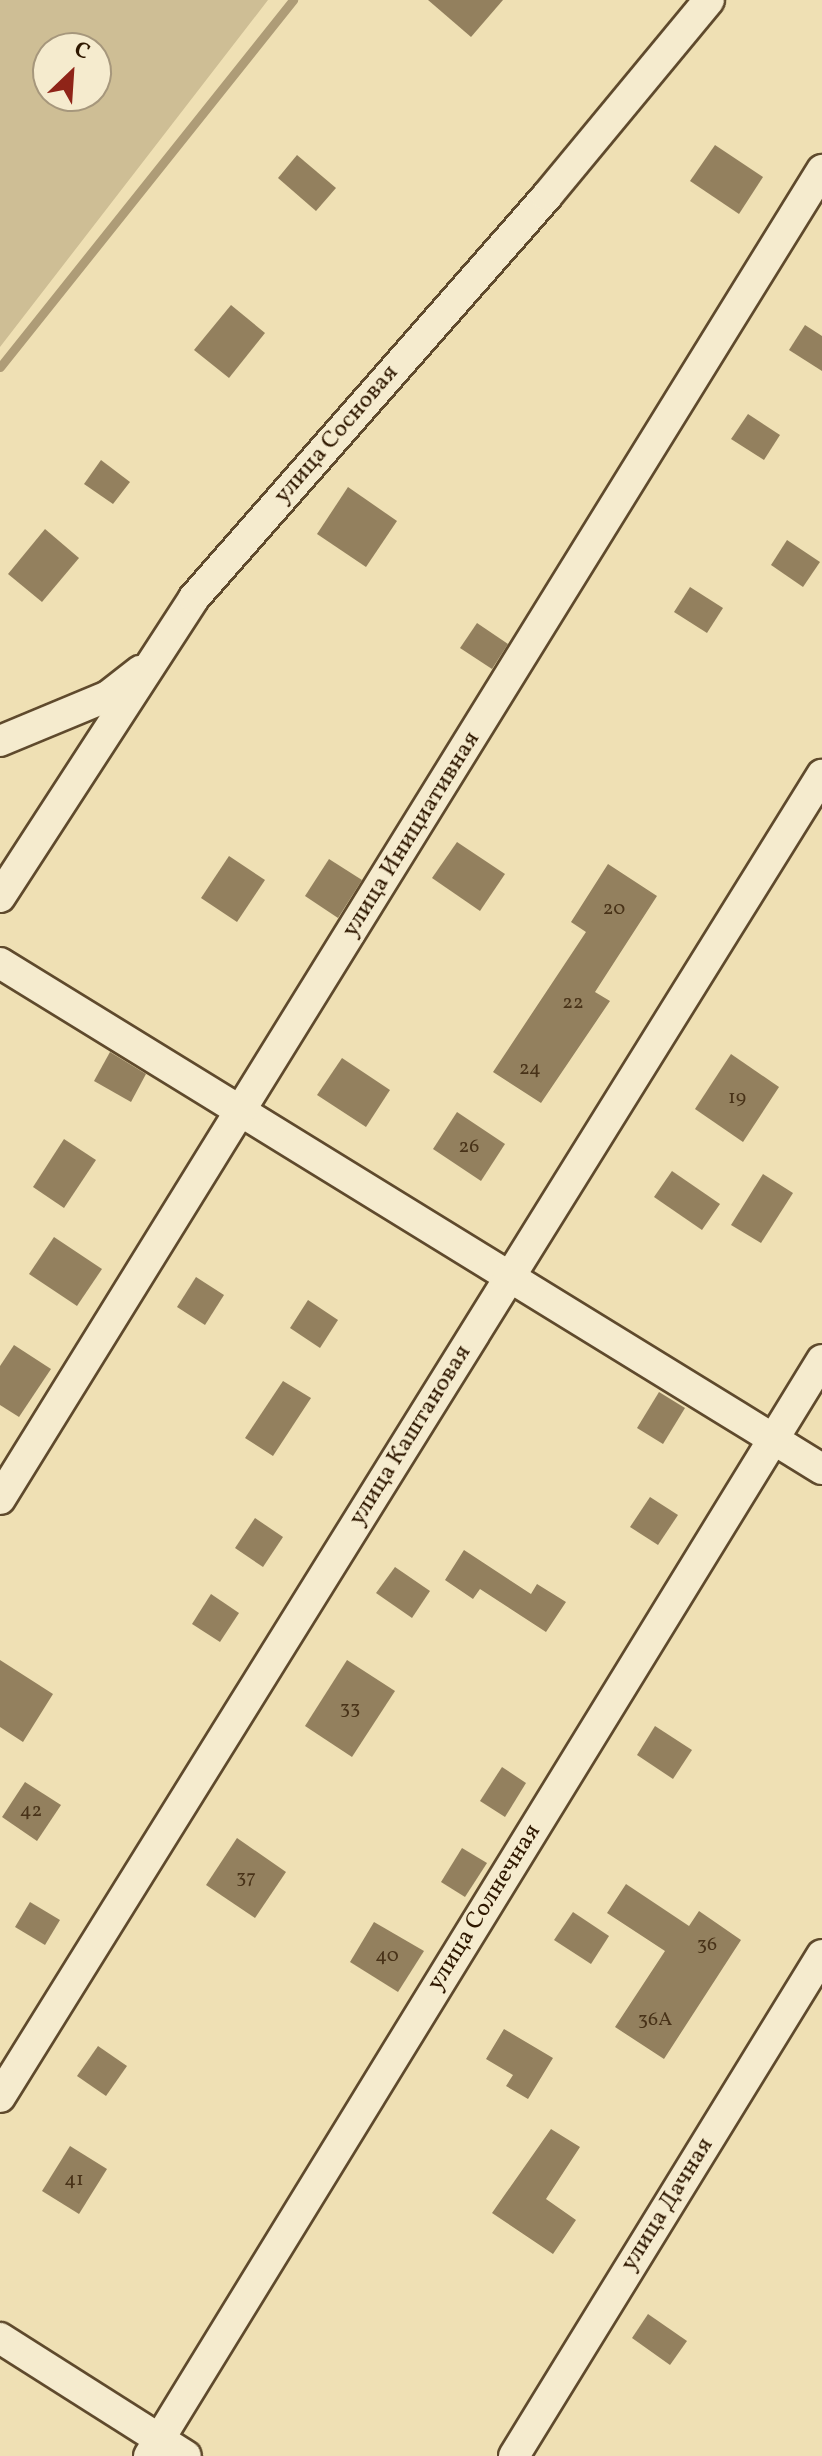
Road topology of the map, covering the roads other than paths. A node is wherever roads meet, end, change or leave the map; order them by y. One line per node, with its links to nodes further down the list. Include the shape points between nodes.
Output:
1 (709, 0): 3 (street, улица Сосновая, via 547,196 194,598)
2 (822, 170): 8 (street, улица Инициативная)
3 (159, 656): 4 (street, via 108,696); 6 (street, улица Сосновая)
4 (0, 741)
5 (822, 775): 9 (street, улица Каштановая)
6 (0, 897)
7 (0, 963): 8 (street)
8 (244, 1109): 9 (street); 13 (street, улица Инициативная)
9 (511, 1274): 11 (street); 15 (street, улица Каштановая)
10 (822, 1360): 11 (street, улица Солнечная)
11 (773, 1439): 12 (street); 17 (street, улица Солнечная)
12 (822, 1469)
13 (0, 1499)
14 (822, 1955): 19 (street, улица Дачная)
15 (0, 2097)
16 (0, 2338): 17 (street)
17 (154, 2447): 18 (street)
18 (186, 2456)
19 (514, 2456)

